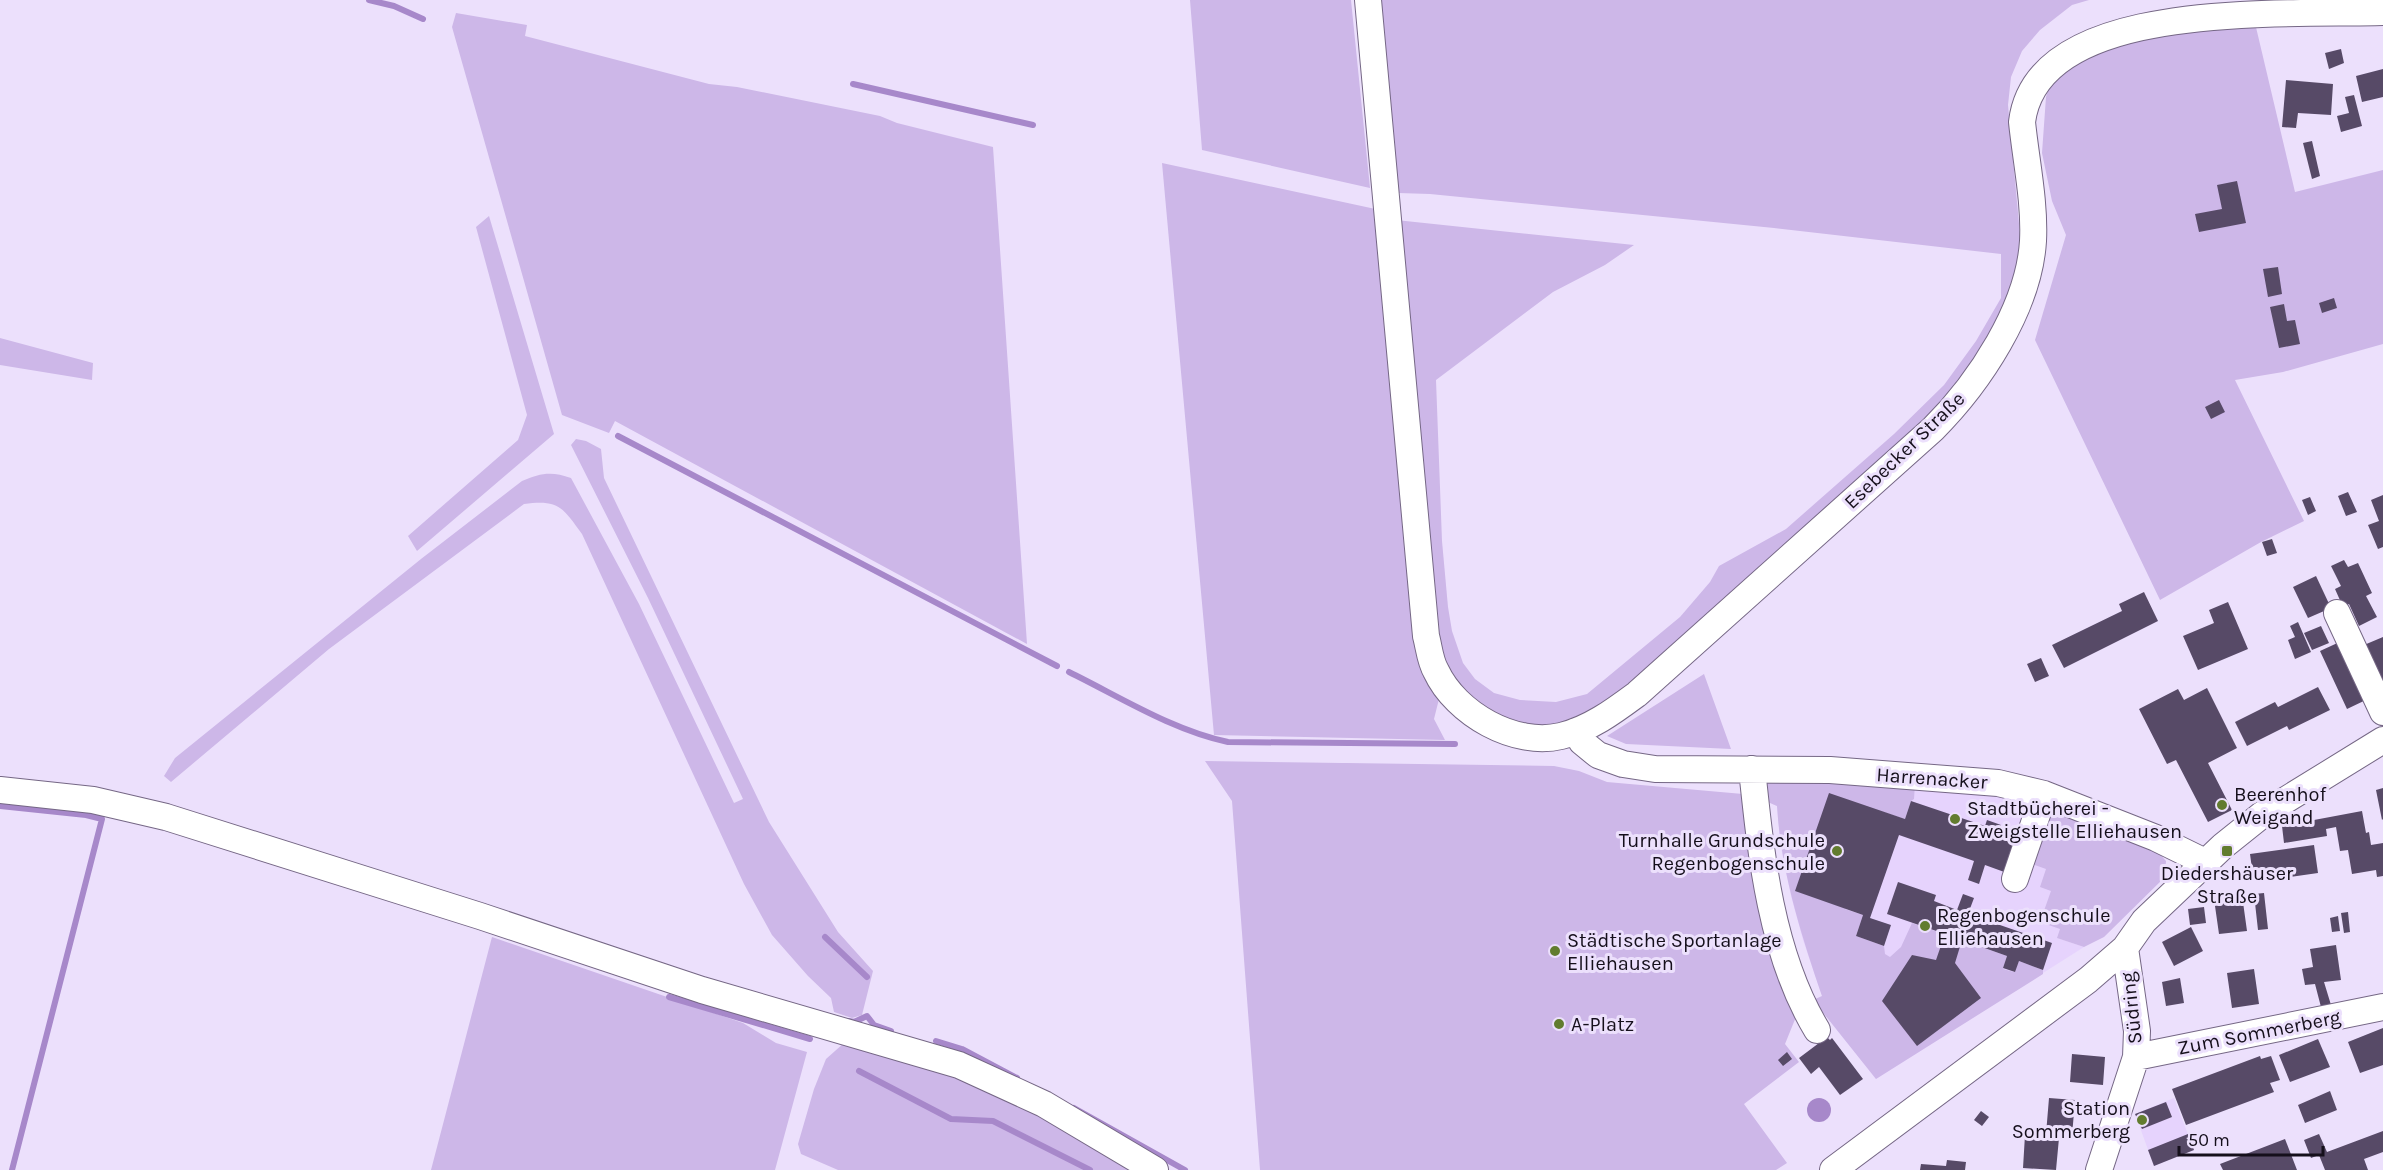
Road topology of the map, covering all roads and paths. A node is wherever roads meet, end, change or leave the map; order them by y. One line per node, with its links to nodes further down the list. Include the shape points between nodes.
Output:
1 (1368, 0): 5 (street, Esebecker Straße, via 1425,624 1435,670 1462,704 1497,729 1539,739)
2 (2383, 12): 5 (street, Esebecker Straße, via 2209,4 2167,7 2094,22 2057,44 2035,71 2023,112 2033,227 2028,270 2009,320 1980,372 1933,429 1637,694 1605,718)
3 (2337, 613): 4 (street)
4 (2383, 712)
5 (1576, 731): 7 (street, Harrenacker, via 1582,742 1598,755 1623,764 1655,769)
6 (2383, 740): 10 (street, via 2263,814)
7 (1752, 769): 9 (street, Harrenacker, via 1830,770 1998,783); 14 (street, via 1773,915 1807,1014)
8 (0, 789): 16 (street, via 93,800 166,817 702,990 958,1065 1044,1104)
9 (2044, 794): 10 (street, Harrenacker, via 2156,838); 11 (street)
10 (2205, 862): 12 (street, via 2144,921)
11 (2014, 879)
12 (2125, 948): 15 (street, Südring, via 2137,1031); 17 (street, via 2088,980)
13 (2383, 1007): 15 (street, Zum Sommerberg)
14 (1817, 1030)
15 (2136, 1057): 18 (street, Südring)
16 (1155, 1170)
17 (1833, 1170)
18 (2098, 1170)

